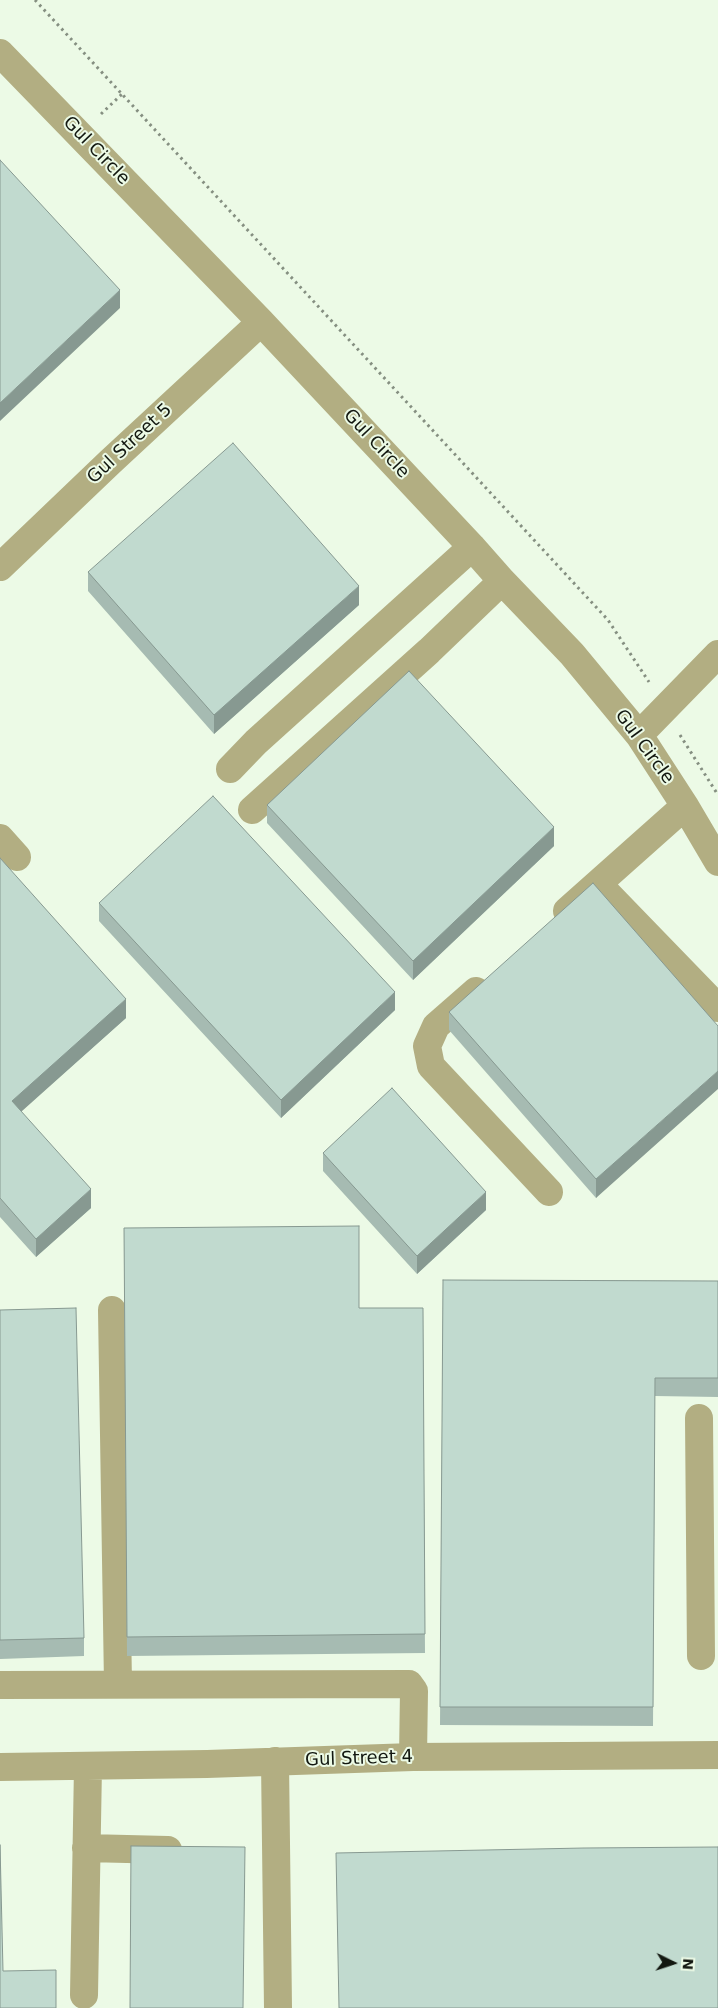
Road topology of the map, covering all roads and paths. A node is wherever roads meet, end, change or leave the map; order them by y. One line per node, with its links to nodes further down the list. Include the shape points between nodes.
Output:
1 (34, 0): 8 (path, via 608,620)
2 (0, 53): 3 (street, Gul Circle)
3 (261, 322): 4 (street, Gul Circle); 5 (street, Gul Street 5)
4 (472, 546): 6 (street, Gul Circle); 10 (street)
5 (0, 567)
6 (502, 581): 9 (street, Gul Circle, via 574,652); 13 (street)
7 (714, 670): 8 (street)
8 (664, 709): 9 (street); 11 (path)
9 (639, 735): 12 (street, Gul Circle)
10 (230, 769)
11 (718, 795)
12 (685, 806): 14 (street, Gul Circle); 15 (street)
13 (252, 810)
14 (718, 862)
15 (598, 884): 16 (street); 18 (street)
16 (546, 929)
17 (495, 975): 19 (street, via 436,1026 427,1046 431,1066)
18 (718, 1008)
19 (549, 1192)
20 (112, 1310): 24 (street)
21 (700, 1418): 22 (street)
22 (709, 1525): 23 (street)
23 (701, 1656)
24 (118, 1684): 25 (street); 27 (street, via 410,1684 414,1691)
25 (0, 1685)
26 (718, 1755): 27 (street, Gul Street 4)
27 (413, 1757): 28 (street, Gul Street 4)
28 (275, 1761): 29 (street, Gul Street 4); 34 (street)
29 (88, 1766): 30 (street, Gul Street 4); 31 (street)
30 (0, 1767)
31 (86, 1848): 32 (street); 33 (street)
32 (194, 1850)
33 (84, 1995)
34 (278, 2008)

